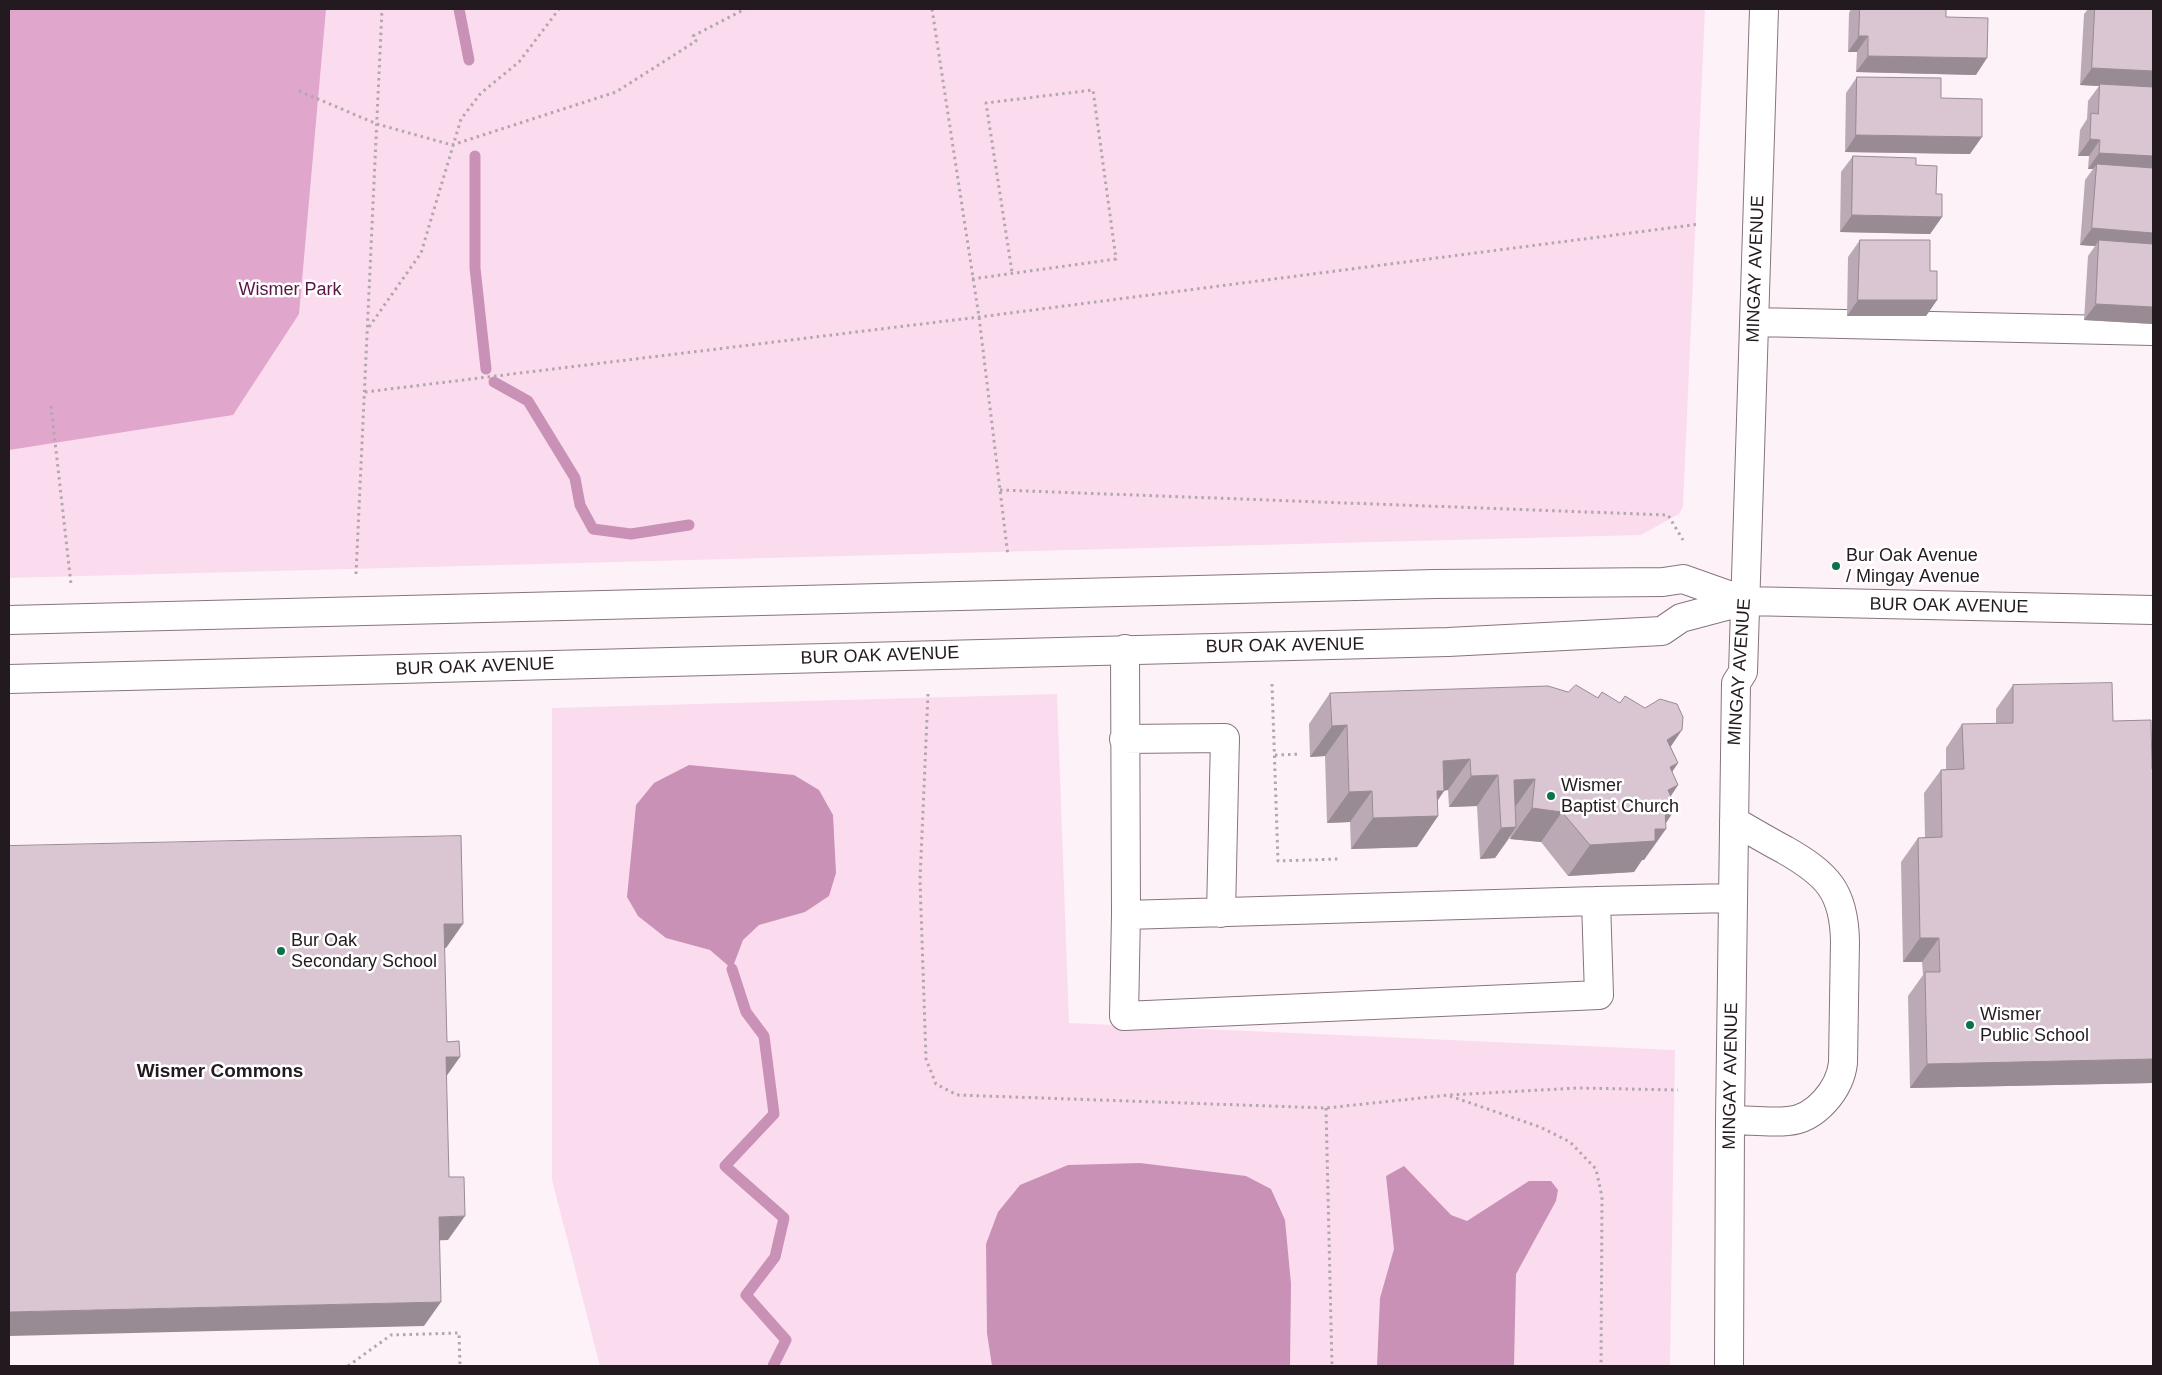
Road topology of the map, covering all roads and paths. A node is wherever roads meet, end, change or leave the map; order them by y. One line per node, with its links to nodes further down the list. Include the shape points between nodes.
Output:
1 (382, 9): 7 (path)
2 (559, 9): 8 (path, via 520,62 482,94 461,119)
3 (745, 9): 8 (path, via 693,36 696,41 616,92)
4 (932, 9): 11 (path)
5 (1764, 9): 13 (street, MINGAY AVENUE)
6 (299, 91): 7 (path)
7 (377, 124): 8 (path); 14 (path)
8 (452, 145): 14 (path, via 421,253)
9 (1700, 224): 12 (path)
10 (1012, 272): 10 (path, via 1116,258 1093,90 986,103); 11 (path)
11 (972, 279): 12 (path)
12 (979, 317): 16 (path); 18 (path)
13 (1755, 322): 15 (street); 23 (street, MINGAY AVENUE)
14 (368, 328): 16 (path)
15 (2153, 331)
16 (365, 392): 21 (path)
17 (51, 406): 22 (path)
18 (1000, 490): 19 (path, via 1668,515); 20 (path)
19 (1683, 540)
20 (1008, 556)
21 (356, 574)
22 (71, 584)
23 (1745, 601): 24 (street, BUR OAK AVENUE); 25 (street, BUR OAK AVENUE, via 1683,579 1663,582 1435,584); 26 (street, BUR OAK AVENUE, via 1681,618 1662,630 1448,642); 32 (street, MINGAY AVENUE, via 1744,672 1736,683)
24 (2153, 610)
25 (9, 620)
26 (1125, 649): 27 (street, BUR OAK AVENUE); 29 (street)
27 (9, 679)
28 (1272, 684): 31 (path)
29 (1124, 739): 36 (street, via 1224,738); 37 (street)
30 (1301, 754): 31 (path)
31 (1275, 755): 33 (path, via 1278,861)
32 (1734, 821): 34 (street, MINGAY AVENUE); 40 (street, via 1809,864 1826,879 1841,908 1845,941 1843,1063 1833,1092 1799,1119 1788,1122)
33 (1338, 859)
34 (1733, 898): 35 (street); 40 (street, MINGAY AVENUE)
35 (1596, 901): 36 (street); 37 (street, via 1599,995 1124,1016)
36 (1220, 913): 37 (street)
37 (1126, 915)
38 (1449, 1095): 44 (path, via 1540,1127 1570,1142 1596,1169 1602,1197)
39 (1326, 1108): 43 (path)
40 (1730, 1120): 45 (street, MINGAY AVENUE)
41 (348, 1366): 42 (path, via 390,1336 459,1332)
42 (460, 1366)
43 (1332, 1366)
44 (1601, 1366)
45 (1729, 1366)

